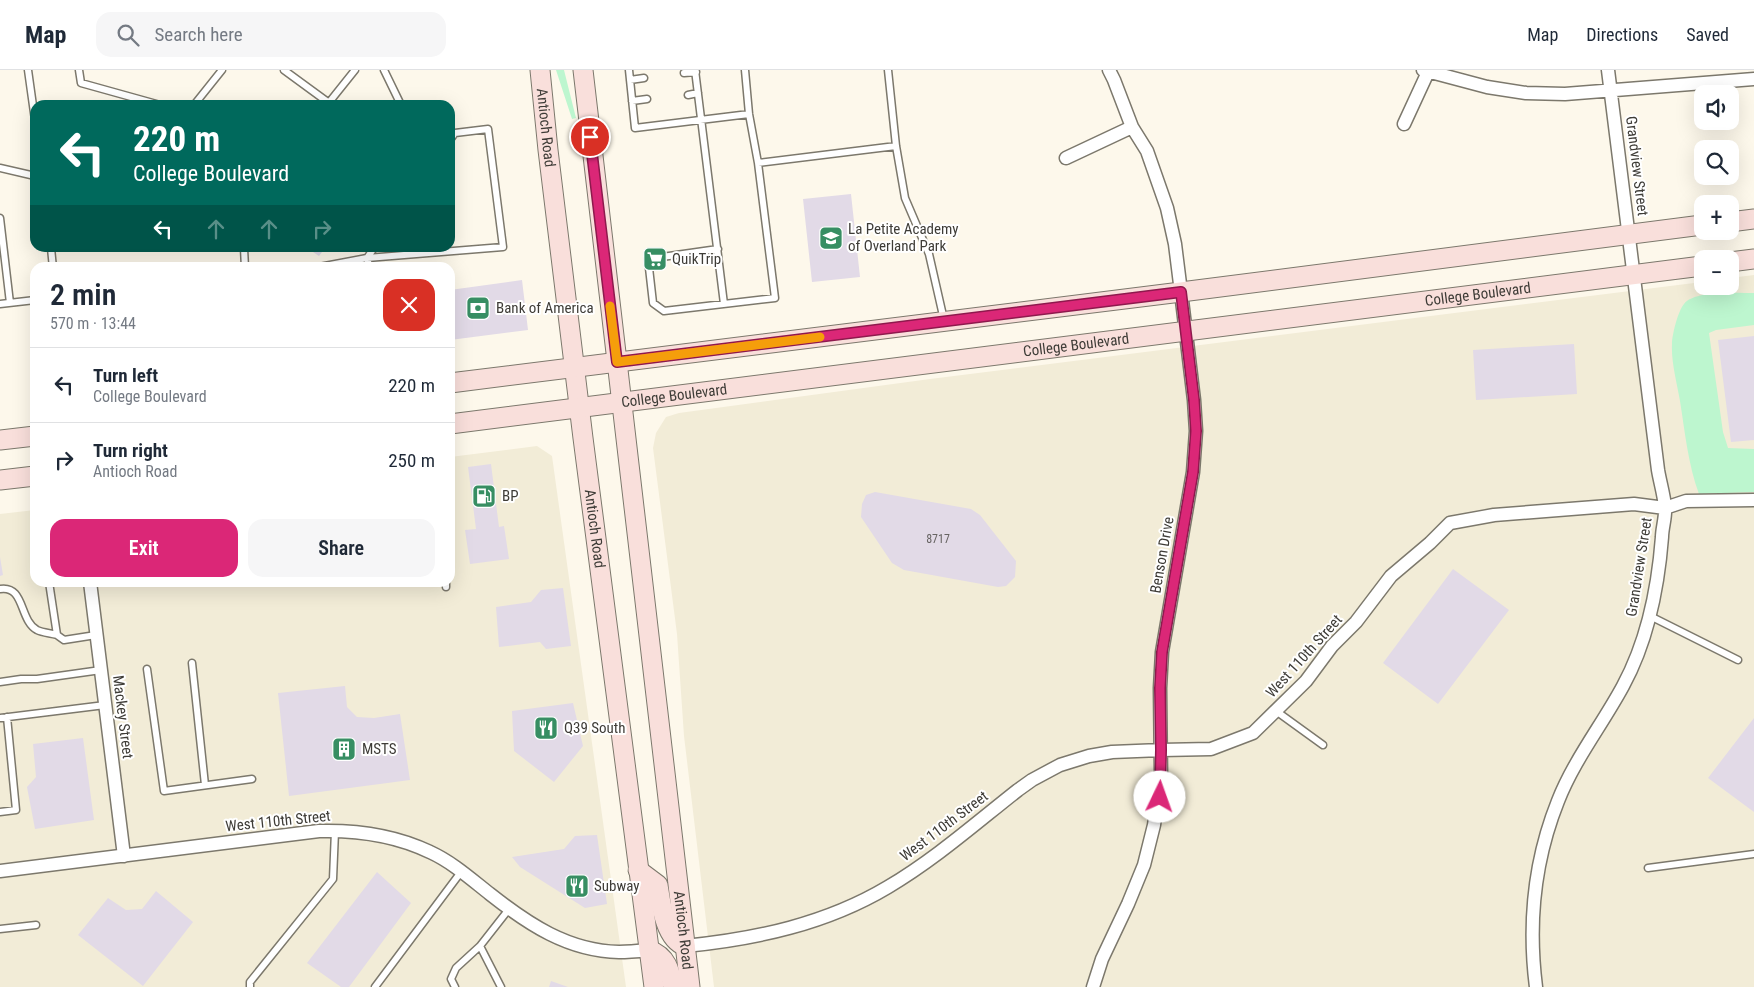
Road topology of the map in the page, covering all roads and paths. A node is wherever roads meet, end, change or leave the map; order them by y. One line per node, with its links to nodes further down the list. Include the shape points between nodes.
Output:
1 (28, 70): 23 (lane)
2 (79, 70): 24 (lane, via 81,83)
3 (222, 70): 25 (lane)
4 (284, 70): 26 (lane)
5 (355, 70): 27 (lane)
6 (384, 70): 28 (lane)
7 (540, 70): 65 (main road, Antioch Road)
8 (583, 70): 64 (main road, Antioch Road)
9 (629, 70): 19 (lane)
10 (745, 70): 31 (lane)
11 (888, 70): 36 (lane)
12 (1109, 70): 34 (street, Benson Drive)
13 (1608, 70): 20 (street, Grandview Street)
14 (695, 71): 16 (lane); 21 (lane)
15 (1425, 71): 20 (street, via 1526,93); 33 (street)
16 (684, 73)
17 (644, 78): 19 (lane)
18 (1754, 79): 20 (street)
19 (630, 80): 30 (lane)
20 (1610, 90): 45 (street, Grandview Street)
21 (698, 94): 22 (lane); 32 (lane)
22 (688, 95)
23 (32, 100)
24 (142, 100)
25 (198, 100)
26 (323, 100)
27 (331, 100)
28 (399, 100)
29 (647, 100): 30 (lane)
30 (632, 101): 32 (lane, via 635,128)
31 (749, 114): 32 (lane); 38 (lane)
32 (701, 120): 46 (lane)
33 (1404, 124)
34 (1132, 127): 37 (street); 57 (street, Benson Drive, via 1147,150 1167,208)
35 (455, 133): 47 (lane, via 488,129 503,247)
36 (896, 146): 38 (lane); 62 (lane, via 905,198 929,254)
37 (1066, 158)
38 (758, 163): 61 (lane, via 775,298)
39 (0, 168): 40 (lane)
40 (30, 175)
41 (0, 218): 59 (lane)
42 (1754, 219): 43 (main road)
43 (1739, 221)
44 (1694, 226): 45 (main road)
45 (1629, 234): 56 (street, Grandview Street); 57 (main road)
46 (718, 249): 61 (lane); 61 (lane, via 648,259 654,303 664,311)
47 (455, 251)
48 (372, 252): 50 (lane)
49 (442, 252): 50 (lane)
50 (368, 258): 53 (lane); 54 (lane)
51 (1754, 259): 52 (main road)
52 (1739, 261)
53 (346, 262)
54 (369, 262)
55 (1694, 267): 56 (main road, College Boulevard)
56 (1634, 274): 63 (main road, College Boulevard); 75 (street, Grandview Street)
57 (1181, 292): 62 (main road); 63 (street, Benson Drive)
58 (30, 301): 59 (lane)
59 (10, 303): 60 (lane)
60 (0, 304)
61 (724, 304)
62 (944, 321): 64 (main road)
63 (1186, 330): 67 (main road, College Boulevard); 91 (street, Benson Drive, via 1196,431 1194,464 1162,652)
64 (617, 362): 65 (main road); 67 (main road, Antioch Road)
65 (575, 367): 66 (main road); 68 (main road, Antioch Road)
66 (455, 382)
67 (622, 402): 68 (main road, College Boulevard); 106 (main road, Antioch Road)
68 (580, 408): 69 (main road, College Boulevard); 99 (main road, Antioch Road)
69 (455, 423)
70 (30, 437): 71 (main road)
71 (0, 440)
72 (30, 477): 73 (main road)
73 (0, 480)
74 (1754, 500): 75 (street, West 110th Street, via 1686,501)
75 (1665, 508): 79 (street, Grandview Street, via 1661,556); 88 (street, West 110th Street, via 1634,504 1494,515 1450,523 1391,576 1306,681)
76 (50, 587): 80 (lane)
77 (91, 587): 81 (street, Mackey Street)
78 (0, 588): 80 (lane, via 17,594 36,630)
79 (1650, 616): 82 (lane); 116 (street, Grandview Street, via 1624,685 1580,754 1547,831 1533,910)
80 (57, 634): 81 (lane, via 64,640)
81 (96, 635): 85 (street, Mackey Street)
82 (1738, 660)
83 (192, 663): 93 (lane)
84 (148, 669): 93 (lane, via 164,791)
85 (101, 670): 86 (lane); 87 (street, Mackey Street)
86 (0, 682)
87 (105, 705): 89 (lane); 97 (street, Mackey Street)
88 (1276, 711): 90 (lane); 91 (street, West 110th Street, via 1253,733 1211,749)
89 (4, 717): 94 (lane, via 16,810)
90 (1323, 745)
91 (1161, 750): 106 (street, West 110th Street, via 1112,752 1060,764 1025,785 927,862 895,883 841,910 803,925 750,938); 115 (street, Benson Drive, via 1160,797 1144,865)
92 (252, 779): 93 (lane)
93 (205, 786)
94 (0, 812)
95 (335, 831): 97 (street, West 110th Street); 101 (street, West 110th Street, via 400,840 432,853); 108 (lane, via 334,879 250,982)
96 (1754, 854): 98 (lane)
97 (124, 856): 100 (street, West 110th Street)
98 (1648, 868)
99 (638, 870): 106 (main road, via 658,885 665,921 675,938); 107 (main road, Antioch Road)
100 (0, 871)
101 (461, 872): 102 (street, West 110th Street); 109 (lane)
102 (509, 908): 105 (lane); 107 (street, West 110th Street, via 550,936 579,946 619,952)
103 (36, 925): 104 (lane)
104 (0, 929)
105 (480, 946): 110 (lane, via 456,968 451,979); 111 (lane)
106 (685, 946): 114 (main road, Antioch Road)
107 (650, 950): 112 (main road, Antioch Road); 113 (main road, via 666,962)
108 (250, 987)
109 (375, 987)
110 (455, 987)
111 (501, 987)
112 (654, 987)
113 (673, 987)
114 (690, 987)
115 (1093, 987)
116 (1536, 987)

